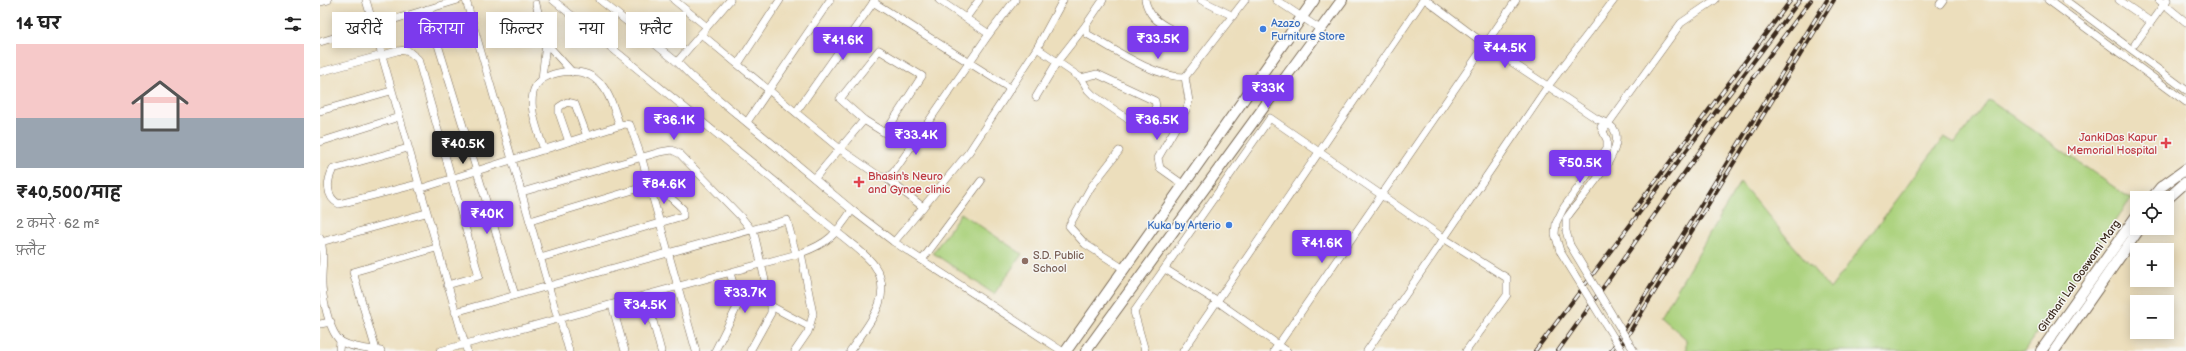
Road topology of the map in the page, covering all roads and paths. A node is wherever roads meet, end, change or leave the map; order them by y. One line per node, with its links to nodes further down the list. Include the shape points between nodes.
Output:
1 (328, 0): 31 (street)
2 (366, 0): 34 (street)
3 (458, 0): 33 (street)
4 (466, 0): 93 (street)
5 (553, 0): 115 (street)
6 (600, 0): 57 (street)
7 (674, 0): 43 (street)
8 (780, 0): 60 (street)
9 (830, 0): 68 (street)
10 (939, 0): 39 (street)
11 (979, 0): 39 (street)
12 (1015, 0): 47 (street)
13 (1063, 0): 55 (street)
14 (1103, 0): 42 (street)
15 (1145, 0): 44 (street, via 1150,15 1156,22)
16 (1201, 0): 36 (street)
17 (1245, 0): 36 (street)
18 (1276, 0): 37 (street)
19 (1314, 0): 37 (main road)
20 (1342, 0): 45 (main road)
21 (1424, 0): 51 (street); 91 (street)
22 (1516, 0): 51 (street)
23 (1614, 0): 66 (street)
24 (1715, 0): 81 (street, via 1680,23)
25 (2048, 0): 72 (street)
26 (2065, 0): 69 (street)
27 (2120, 0): 40 (street)
28 (727, 1): 43 (street)
29 (874, 1): 59 (street); 75 (street)
30 (2163, 1): 40 (street); 41 (street)
31 (320, 2)
32 (536, 4): 35 (street)
33 (428, 9): 38 (street); 95 (street)
34 (370, 12)
35 (538, 12)
36 (1232, 16): 63 (street)
37 (1303, 17): 45 (street); 102 (main road)
38 (396, 18)
39 (966, 18): 47 (street)
40 (2151, 22): 50 (street)
41 (2186, 22)
42 (1086, 25): 58 (street); 63 (street, via 1087,34 1130,58 1165,74)
43 (707, 27): 46 (street)
44 (1171, 29)
45 (1320, 29): 74 (main road)
46 (701, 34): 57 (street); 60 (street)
47 (989, 34): 59 (street)
48 (332, 38): 49 (street)
49 (320, 42)
50 (2135, 44)
51 (1486, 45): 66 (street); 107 (street)
52 (380, 48): 56 (street)
53 (546, 48): 65 (street)
54 (550, 48): 62 (street)
55 (1037, 48): 58 (street); 67 (street)
56 (382, 55): 61 (street); 70 (street); 98 (street, via 407,50 418,59)
57 (677, 62): 80 (street)
58 (1056, 62): 64 (street); 71 (street)
59 (968, 63): 67 (street); 97 (street, via 893,173)
60 (738, 64): 68 (street)
61 (320, 72)
62 (572, 72): 65 (street, via 558,72); 82 (street, via 591,76 602,86)
63 (1185, 77): 102 (street, via 1189,101 1187,108 1158,158 1160,168)
64 (1082, 78): 64 (street, via 1093,95 1141,128 1145,128 1156,106 1155,101 1097,74)
65 (542, 79): 89 (street, via 533,92 533,110)
66 (1548, 86): 78 (street); 117 (street)
67 (1011, 89): 108 (street, via 969,152)
68 (769, 90): 75 (street); 80 (street)
69 (2186, 90)
70 (391, 91): 73 (street); 76 (street)
71 (1036, 97)
72 (2186, 102)
73 (320, 110)
74 (1261, 111): 77 (street); 158 (main road)
75 (796, 112): 88 (street)
76 (399, 117): 85 (street); 87 (street)
77 (1270, 118): 91 (street); 126 (street)
78 (1597, 119): 81 (street); 83 (street)
79 (864, 120): 79 (street, via 840,99 879,50 922,76 885,133); 88 (street)
80 (747, 122): 96 (street)
81 (1608, 124): 83 (street); 165 (street, bridge, via 1616,135 1616,149 1566,219 1566,231 1570,246)
82 (620, 126): 84 (street); 92 (street, via 631,126)
83 (1603, 131): 164 (street, bridge, via 1607,148 1564,207 1556,223 1555,234 1560,251)
84 (587, 136): 86 (street); 86 (street, via 575,104 567,102 559,107 559,113)
85 (320, 142)
86 (570, 142): 89 (street)
87 (408, 148): 103 (street); 103 (street, via 333,169 328,179 330,196 339,204)
88 (840, 149): 96 (street); 97 (street, via 879,176)
89 (544, 150): 93 (street)
90 (1119, 151): 127 (street, via 1091,187 1069,226 1085,244)
91 (1320, 153): 107 (street); 134 (street)
92 (642, 159): 101 (street); 105 (street); 114 (street, via 672,150 680,154)
93 (512, 160): 95 (street); 105 (street)
94 (2186, 169): 104 (main road)
95 (478, 170): 98 (street); 132 (street)
96 (815, 178): 109 (street)
97 (886, 178): 108 (street)
98 (451, 179): 103 (street); 129 (street, via 479,276)
99 (981, 181): 124 (street)
100 (2186, 182): 106 (main road)
101 (650, 185): 111 (street); 112 (street); 112 (street, via 661,190 683,209 683,216)
102 (1184, 185): 127 (main road)
103 (419, 186): 110 (street)
104 (2158, 191)
105 (522, 192): 111 (street)
106 (2174, 193)
107 (1382, 195): 117 (street); 144 (street)
108 (923, 207): 119 (street)
109 (852, 210): 115 (street); 119 (street)
110 (426, 213): 118 (street); 120 (street)
111 (530, 222): 123 (street)
112 (661, 223): 121 (street); 123 (street)
113 (2130, 225): 166 (main road, Girdhari Lal Goswami Marg)
114 (751, 229): 121 (street); 122 (street, via 787,220); 125 (street)
115 (837, 232): 122 (street, via 823,244); 155 (street, via 873,264 883,293 876,312)
116 (2135, 235): 167 (main road, Girdhari Lal Goswami Marg)
117 (1445, 239): 162 (street); 163 (street, via 1507,278 1508,295)
118 (321, 240): 139 (street, via 322,294)
119 (894, 242): 124 (street)
120 (436, 248): 129 (street); 145 (street, via 353,272)
121 (669, 252): 130 (street); 131 (street)
122 (799, 254): 125 (street); 141 (street, via 813,304)
123 (540, 258): 130 (street)
124 (922, 260): 156 (street)
125 (760, 264): 128 (street); 136 (street)
126 (1165, 269): 134 (street); 159 (street, via 1134,314)
127 (1124, 270): 157 (main road)
128 (730, 272): 131 (street); 152 (street, via 739,303)
129 (447, 285): 137 (street)
130 (548, 285): 132 (street); 138 (street)
131 (679, 286): 133 (street); 151 (street)
132 (515, 295): 137 (street)
133 (646, 295): 135 (street); 150 (street)
134 (1218, 302): 144 (street); 160 (street)
135 (612, 305): 138 (street); 149 (street)
136 (771, 306): 141 (street); 153 (street, via 771,313)
137 (455, 312): 143 (street)
138 (559, 319): 143 (street); 148 (street)
139 (331, 322): 140 (street); 142 (street)
140 (320, 324)
141 (810, 327): 154 (street)
142 (340, 341): 145 (street); 146 (street)
143 (466, 348): 147 (street)
144 (1276, 348): 161 (street)
145 (378, 350)
146 (339, 351)
147 (440, 351)
148 (569, 351)
149 (625, 351)
150 (661, 351)
151 (696, 351)
152 (715, 351)
153 (750, 351)
154 (795, 351)
155 (850, 351)
156 (1062, 351)
157 (1066, 351)
158 (1086, 351)
159 (1145, 351)
160 (1183, 351)
161 (1287, 351)
162 (1367, 351)
163 (1466, 351)
164 (1622, 351)
165 (1634, 351)
166 (2041, 351)
167 (2054, 351)

